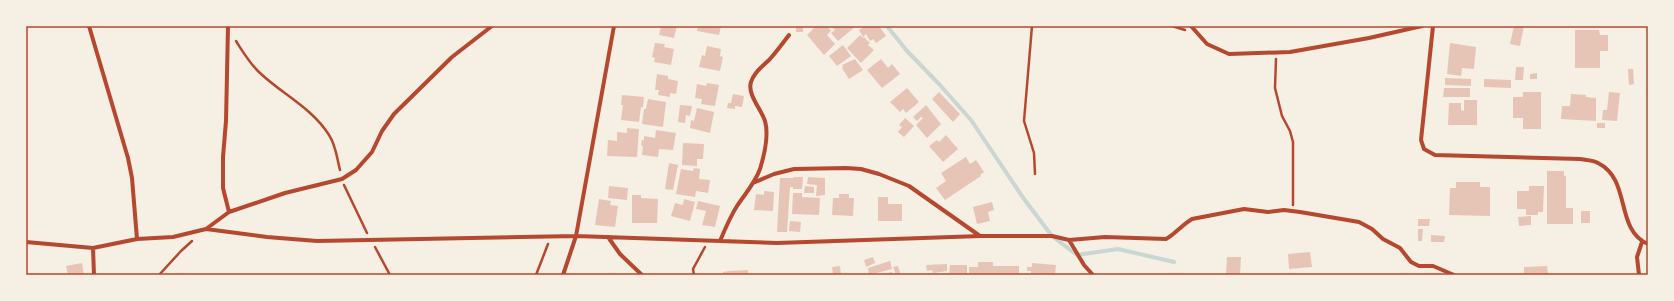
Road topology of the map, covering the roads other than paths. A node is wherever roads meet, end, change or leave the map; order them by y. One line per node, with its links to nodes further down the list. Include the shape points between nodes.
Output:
1 (90, 26): 15 (street, via 128,158)
2 (492, 26): 10 (street, via 452,57 394,114 363,164 342,178 284,193)
3 (614, 26): 12 (street)
4 (1191, 26): 5 (street, via 1207,44 1229,54 1290,52)
5 (1422, 26)
6 (1433, 26): 19 (street, via 1422,140 1424,149 1435,155 1580,159 1596,162 1607,168 1614,178 1631,231)
7 (228, 28): 10 (street, via 223,188)
8 (789, 35): 9 (street, via 756,72 749,88 762,112 766,130 760,170)
9 (753, 183): 13 (street, via 774,174 794,170 861,169 909,186); 17 (street, via 728,222)
10 (229, 212): 11 (street)
11 (206, 230): 12 (street, via 317,241); 15 (street, via 173,237)
12 (576, 236): 14 (street); 23 (street)
13 (981, 236): 16 (street, via 1052,236); 17 (street, via 777,243)
14 (608, 237): 17 (street); 24 (street, via 620,254)
15 (137, 239): 21 (street)
16 (1068, 240): 25 (street); 26 (street, via 1105,237 1166,239 1192,219 1201,217 1244,209 1268,212 1293,211 1359,222 1400,248 1411,262 1419,266 1432,266)
17 (720, 241)
18 (26, 242): 21 (street)
19 (1642, 242): 20 (street); 27 (street, via 1637,257)
20 (1648, 244)
21 (93, 248): 22 (street)
22 (94, 275)
23 (563, 275)
24 (642, 275)
25 (1093, 275)
26 (1454, 275)
27 (1639, 275)

